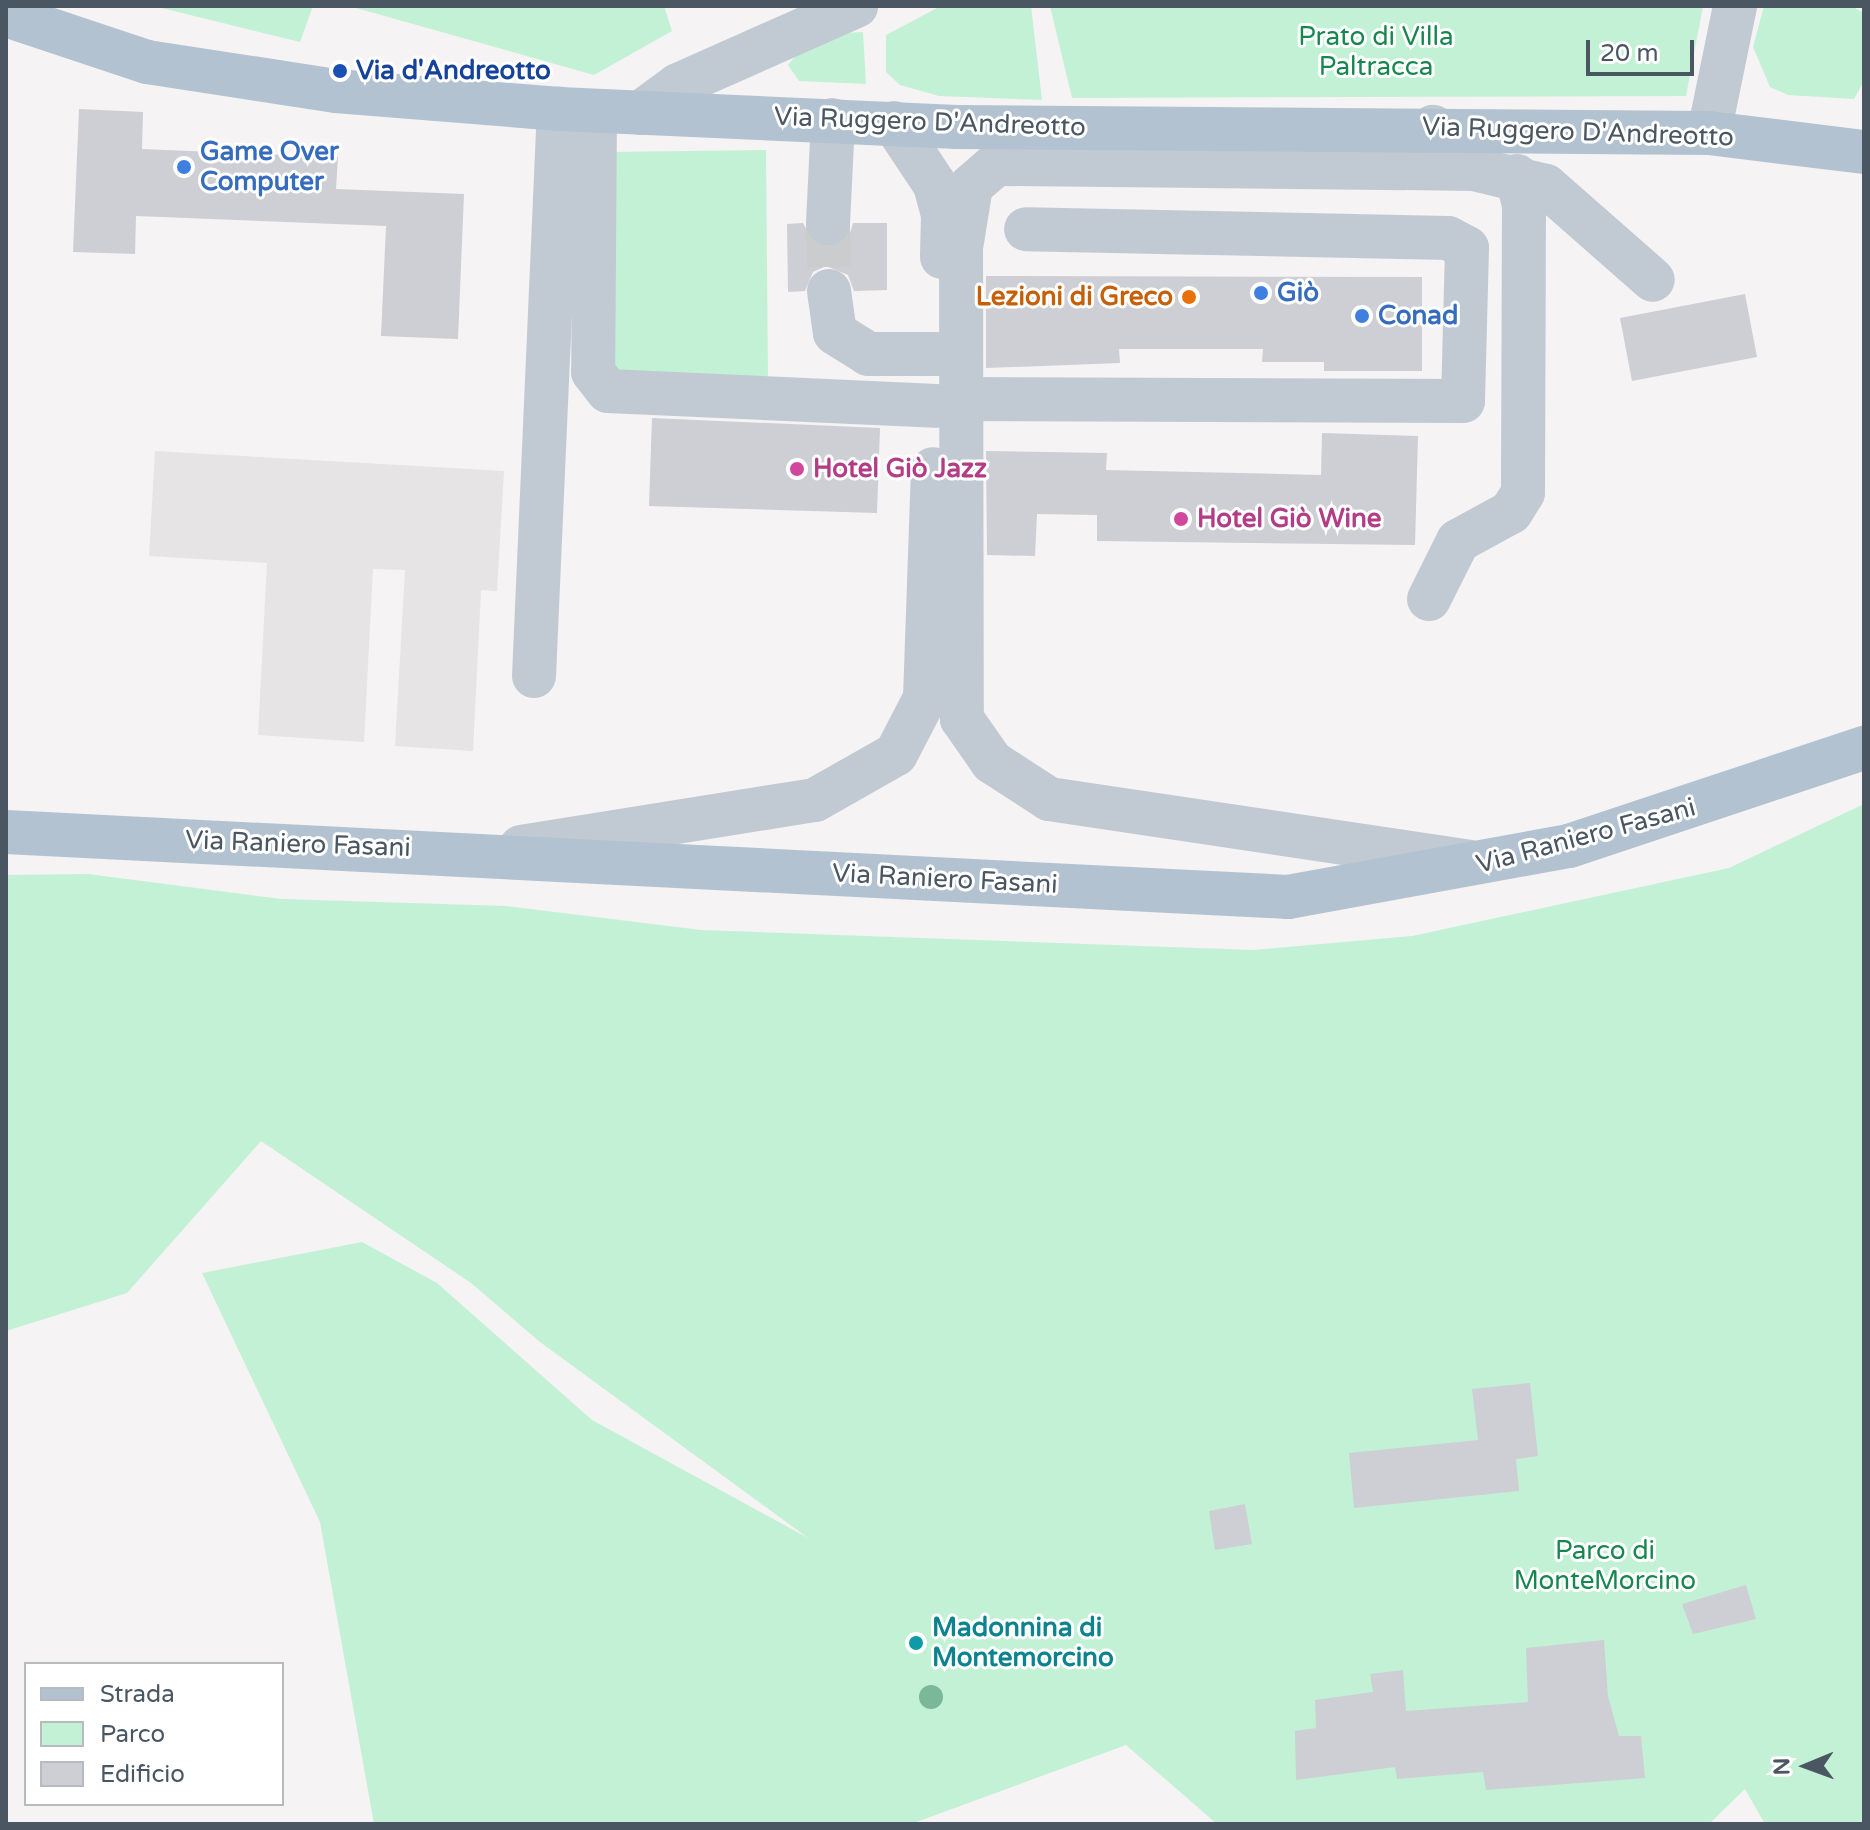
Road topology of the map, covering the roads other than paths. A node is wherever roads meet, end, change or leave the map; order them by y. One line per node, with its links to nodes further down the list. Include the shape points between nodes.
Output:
1 (856, 6): 5 (street, via 678,85)
2 (1735, 6): 10 (street)
3 (6, 15): 4 (main road, Via Ruggero D'Andreotto, via 147,62 336,91)
4 (577, 110): 5 (main road, Via Ruggero D'Andreotto); 20 (street, via 593,372 608,391); 22 (street)
5 (640, 113): 6 (main road, Via Ruggero D'Andreotto)
6 (833, 120): 7 (main road, Via Ruggero D'Andreotto); 15 (street)
7 (894, 123): 8 (main road, Via Ruggero D'Andreotto); 19 (street, via 921,156 943,215)
8 (1084, 127): 9 (main road, Via Ruggero D'Andreotto); 12 (street, via 1015,148)
9 (1433, 127): 10 (main road, Via Ruggero D'Andreotto); 13 (street)
10 (1709, 133): 11 (main road, Via Ruggero D'Andreotto)
11 (1864, 152)
12 (990, 164): 13 (street); 20 (street, via 971,186)
13 (1405, 168): 14 (street)
14 (1517, 176): 17 (street, via 1546,186); 21 (street, via 1524,205 1523,493 1511,512 1458,541)
15 (828, 223)
16 (1026, 229): 20 (street, via 1448,238 1467,248 1463,401)
17 (1653, 280)
18 (829, 291): 19 (street, via 835,333 868,354)
19 (938, 354): 20 (street)
20 (949, 402): 25 (street, via 925,698 896,754 815,800); 26 (street, via 962,719 992,762 1049,799)
21 (1429, 599)
22 (534, 676)
23 (1855, 746): 26 (main road, Via Raniero Fasani, via 1583,842)
24 (6, 832): 25 (main road, Via Raniero Fasani)
25 (482, 852): 26 (main road, Via Raniero Fasani, via 629,867 1288,897)
26 (1486, 864)

